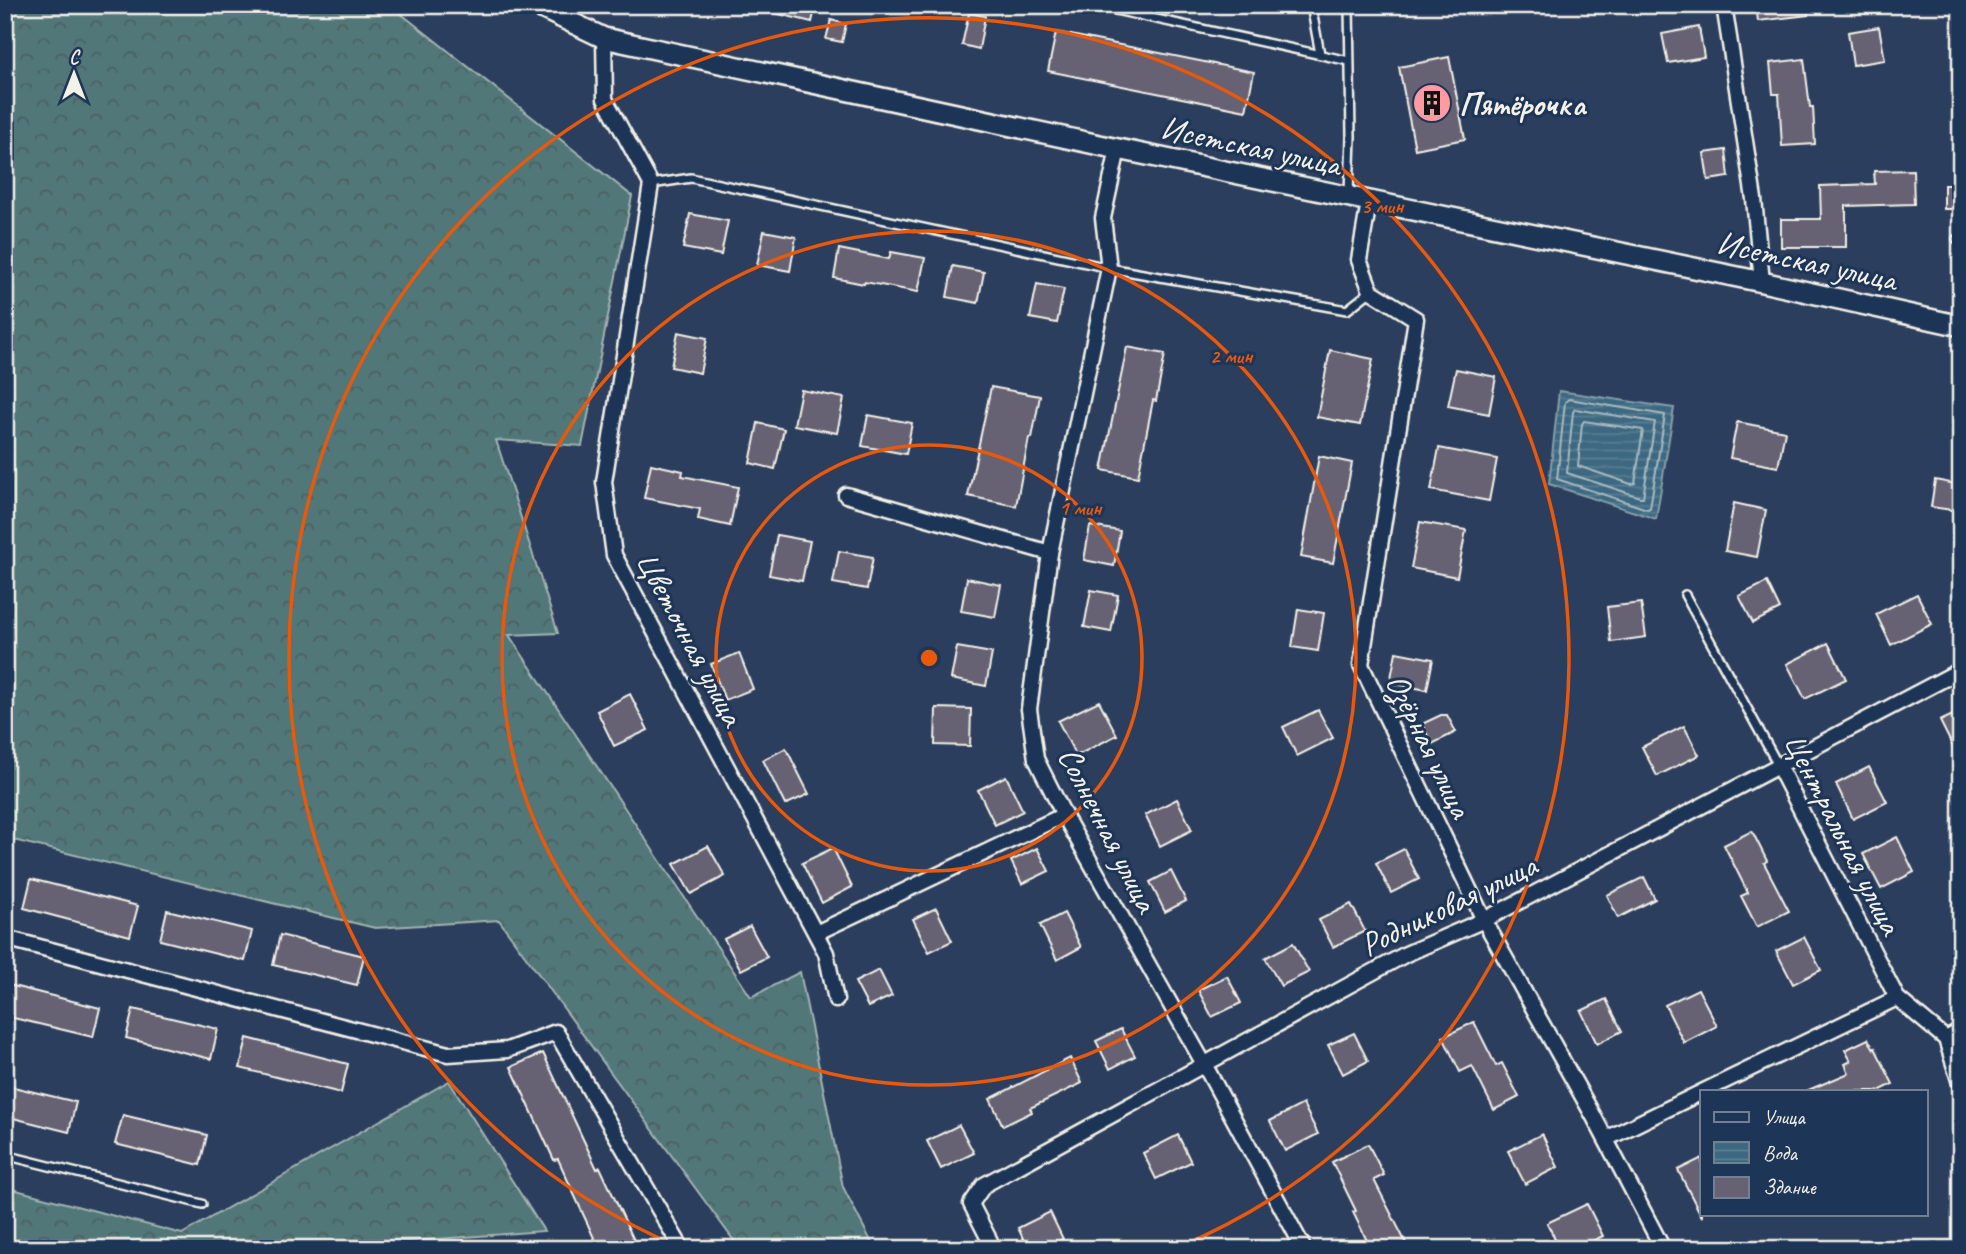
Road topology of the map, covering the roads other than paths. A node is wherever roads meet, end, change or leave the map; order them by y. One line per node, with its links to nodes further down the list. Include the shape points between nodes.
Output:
1 (535, 5): 6 (main road, Исетская улица)
2 (1092, 5): 7 (lane)
3 (1311, 5): 7 (lane)
4 (1349, 5): 8 (lane)
5 (1724, 5): 14 (street)
6 (604, 38): 9 (main road, Исетская улица); 10 (street, via 605,99)
7 (1320, 54): 8 (lane)
8 (1349, 61): 11 (lane)
9 (1118, 149): 11 (main road, Исетская улица); 13 (street, Солнечная улица, via 1103,218)
10 (651, 184): 13 (lane, via 691,178); 24 (street, Цветочная улица, via 604,482 614,555)
11 (1349, 198): 12 (main road, Исетская улица)
12 (1369, 202): 14 (main road, Исетская улица); 15 (street, via 1359,261)
13 (1109, 268): 15 (lane, via 1348,310); 18 (street, Солнечная улица)
14 (1762, 282): 16 (main road, Исетская улица)
15 (1371, 291): 23 (street, Озёрная улица, via 1416,319 1361,665)
16 (1961, 327)
17 (845, 495): 18 (street)
18 (1050, 553): 22 (street, Солнечная улица, via 1029,709 1036,760)
19 (1685, 595): 21 (lane, Центральная улица)
20 (1961, 670): 21 (street, Родниковая улица)
21 (1779, 765): 23 (street, Родниковая улица); 26 (street, Центральная улица)
22 (1064, 815): 24 (street); 30 (street, Солнечная улица)
23 (1483, 920): 30 (street, Родниковая улица, via 1406,954); 34 (street, Озёрная улица)
24 (816, 933): 27 (street, Цветочная улица, via 826,953)
25 (5, 938): 37 (street, via 448,1054 507,1050 556,1031)
26 (1897, 998): 29 (street, Центральная улица); 32 (street)
27 (836, 1000)
28 (1961, 1031): 29 (street)
29 (1946, 1039): 31 (street)
30 (1203, 1064): 38 (street, Родниковая улица, via 984,1185 971,1204); 39 (street, Солнечная улица)
31 (1961, 1086)
32 (1707, 1090)
33 (1700, 1093): 34 (street)
34 (1606, 1139): 40 (street, Озёрная улица)
35 (5, 1155): 36 (lane)
36 (202, 1204)
37 (682, 1249)
38 (994, 1249)
39 (1304, 1249)
40 (1663, 1249)

